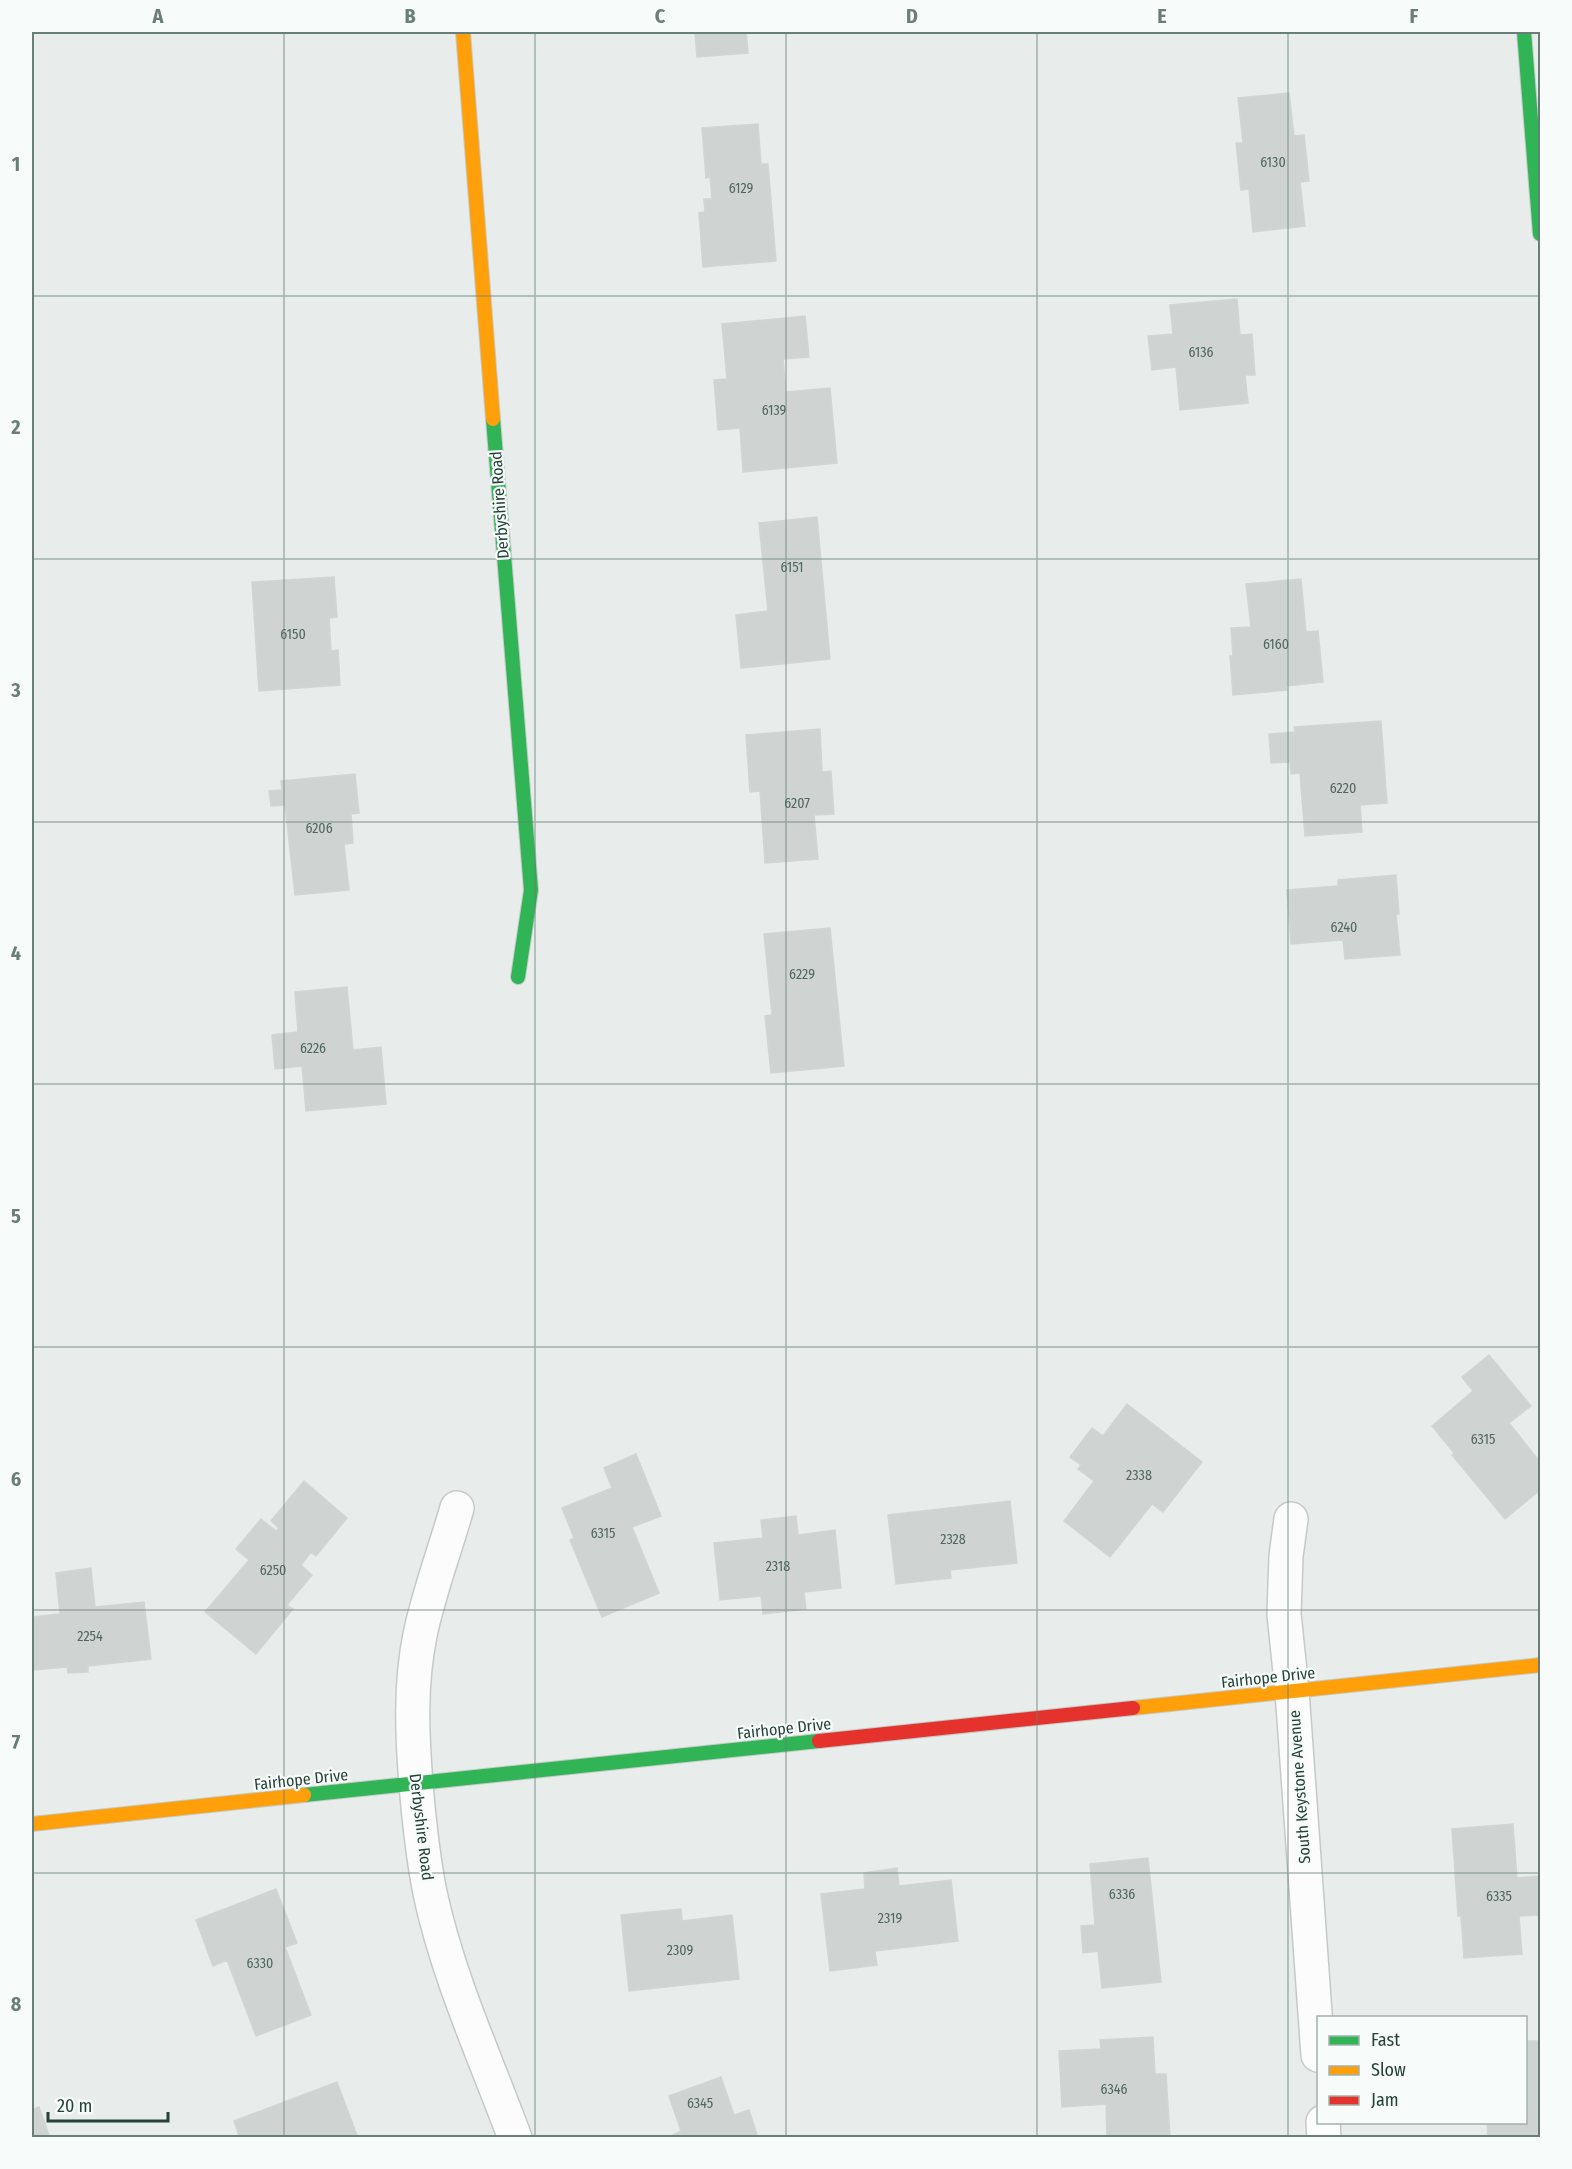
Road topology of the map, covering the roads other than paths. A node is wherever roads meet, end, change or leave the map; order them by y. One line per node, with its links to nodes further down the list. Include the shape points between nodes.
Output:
1 (463, 32): 4 (street, Derbyshire Road, via 531,890)
2 (1524, 32): 3 (street)
3 (1540, 234)
4 (518, 977)
5 (457, 1508): 9 (street, Derbyshire Road, via 419,1643 412,1736)
6 (1291, 1520): 8 (street, South Keystone Avenue, via 1284,1592)
7 (1540, 1665): 8 (street, Fairhope Drive)
8 (1292, 1691): 9 (street, Fairhope Drive); 11 (street, South Keystone Avenue)
9 (416, 1783): 10 (street, Fairhope Drive); 12 (street, Derbyshire Road, via 424,1858 439,1929)
10 (32, 1824)
11 (1317, 2041)
12 (515, 2138)

